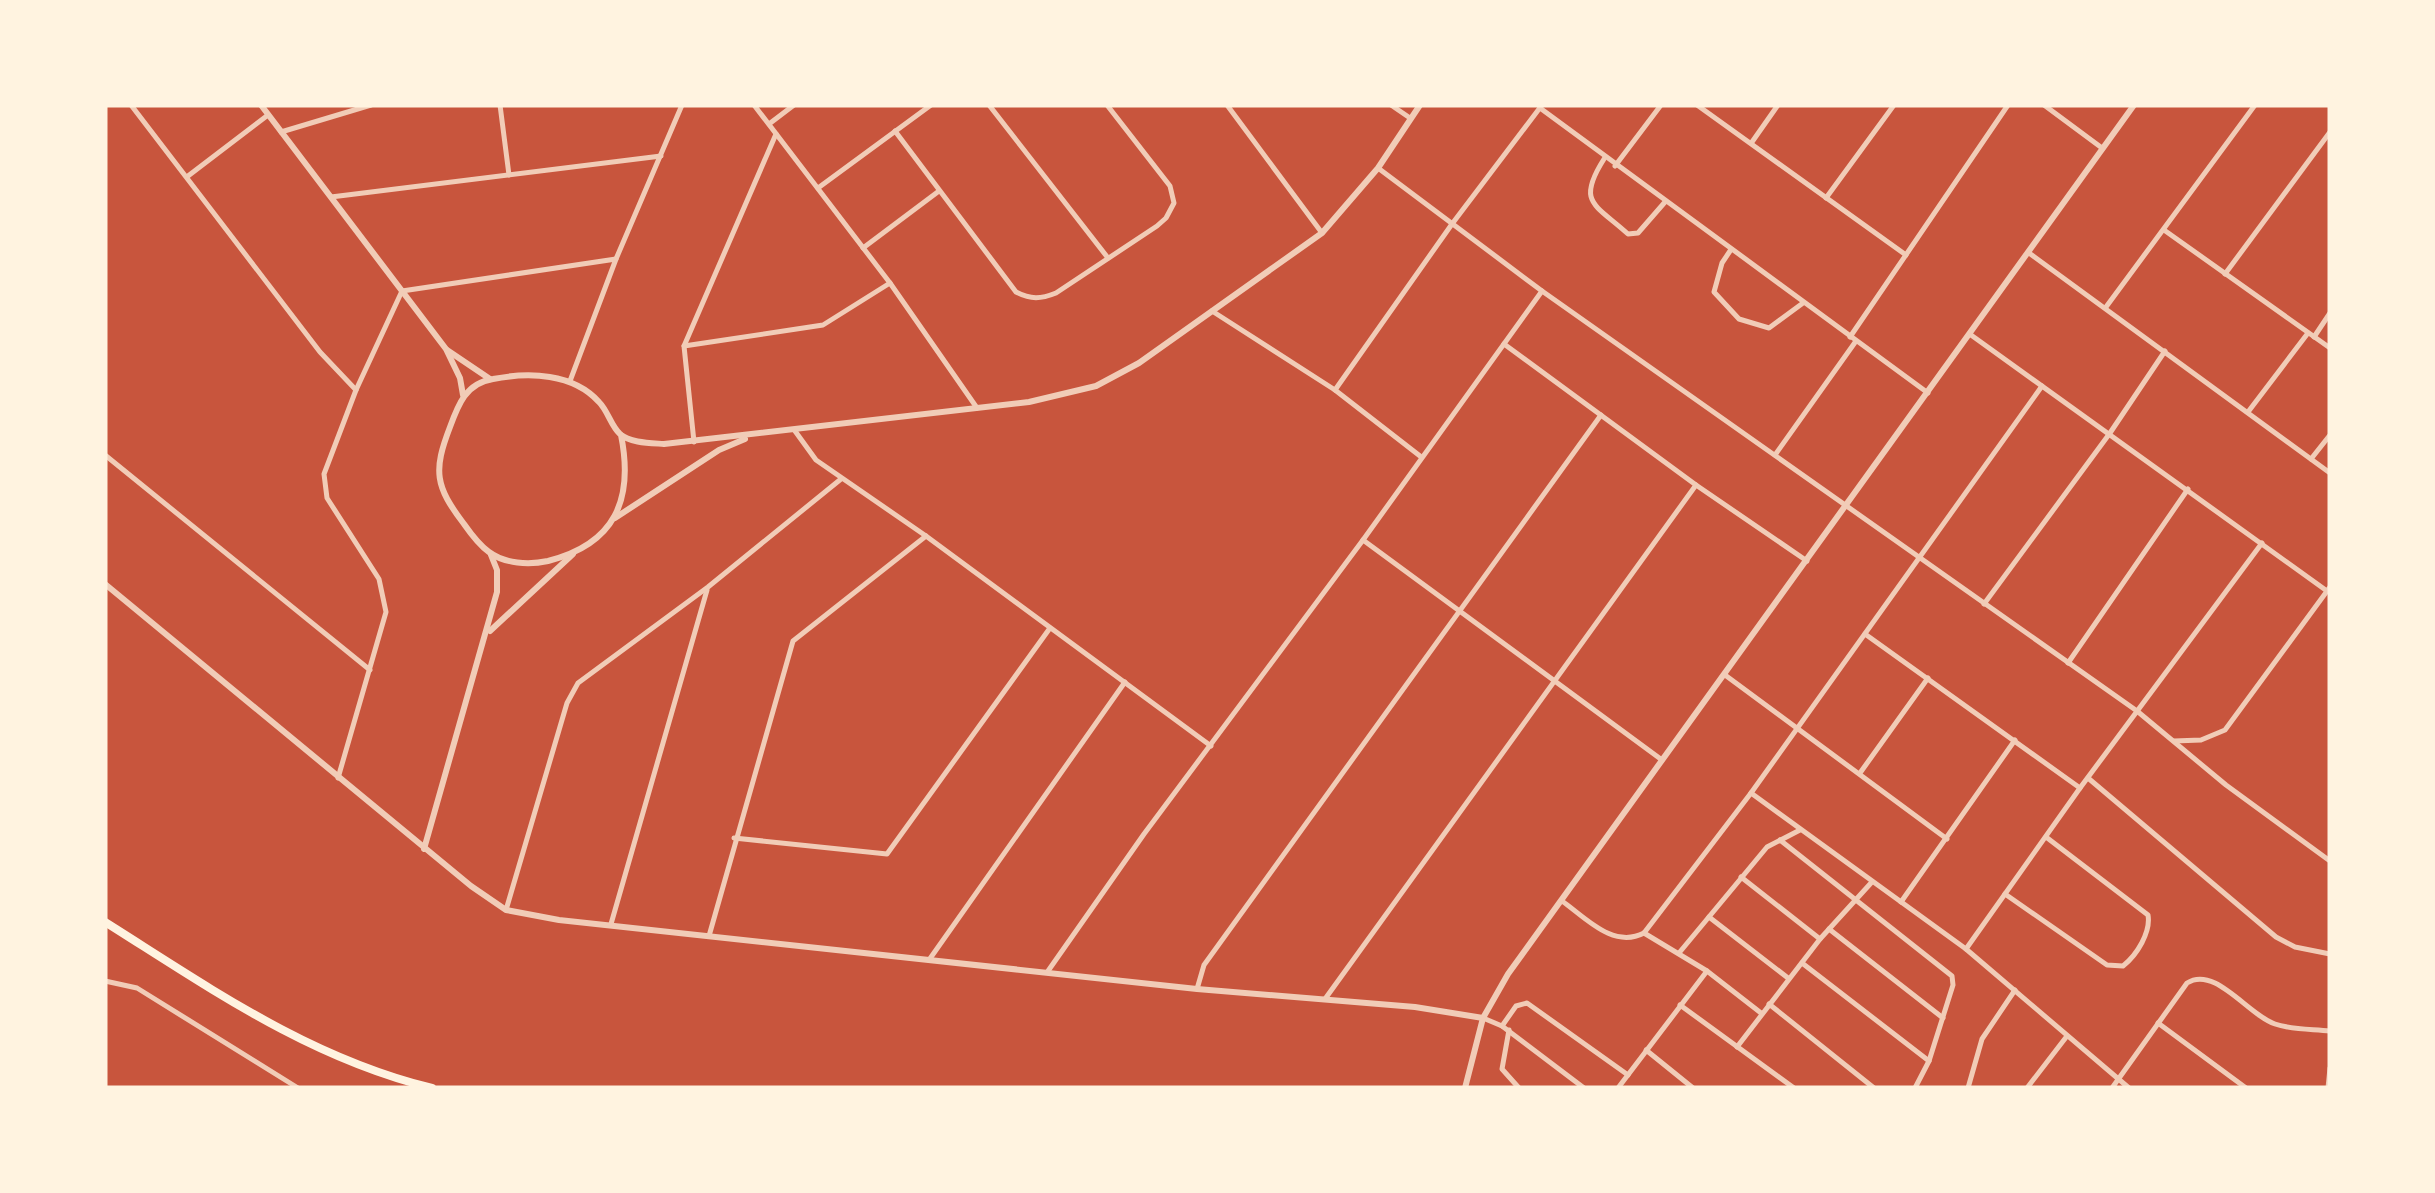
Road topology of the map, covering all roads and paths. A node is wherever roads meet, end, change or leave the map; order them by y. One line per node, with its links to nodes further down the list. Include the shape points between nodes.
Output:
1 (131, 105): 37 (street)
2 (261, 105): 23 (street)
3 (371, 105): 27 (street)
4 (500, 105): 36 (street)
5 (682, 105): 32 (street)
6 (754, 105): 25 (street)
7 (794, 105): 25 (street)
8 (931, 105): 26 (street)
9 (989, 105): 51 (street)
10 (1106, 105): 51 (street, via 1170,186 1174,203 1157,226)
11 (1227, 105): 45 (street)
12 (1391, 105): 24 (street)
13 (1420, 105): 24 (street)
14 (1661, 105): 34 (street)
15 (1696, 105): 30 (street)
16 (1778, 105): 30 (street)
17 (1894, 105): 41 (street)
18 (2008, 105): 49 (street)
19 (2044, 105): 31 (street)
20 (2134, 105): 31 (street)
21 (2256, 105): 44 (street)
22 (1541, 106): 33 (street); 43 (street)
23 (268, 115): 27 (street); 37 (street)
24 (1410, 118): 35 (street)
25 (769, 124): 29 (street)
26 (895, 131): 38 (street); 39 (street)
27 (281, 132): 40 (street)
28 (2330, 132): 52 (street)
29 (776, 134): 38 (street); 65 (street)
30 (1752, 142): 41 (street)
31 (2103, 148): 48 (street)
32 (662, 156): 36 (street); 50 (street)
33 (1604, 158): 34 (street); 42 (street, via 1588,192 1628,234 1638,234)
34 (1615, 166): 42 (street)
35 (1378, 168): 43 (street); 45 (street)
36 (509, 175): 40 (street)
37 (188, 176): 72 (street)
38 (818, 188): 46 (street)
39 (939, 190): 46 (street); 51 (street, via 1016,292 1028,298 1056,293)
40 (331, 197): 55 (street)
41 (1826, 198): 49 (street)
42 (1665, 202): 47 (street)
43 (1452, 224): 54 (street); 73 (street)
44 (2164, 230): 52 (street); 57 (street)
45 (1322, 233): 58 (street)
46 (863, 248): 53 (street)
47 (1731, 250): 56 (street); 56 (street, via 1714,292 1739,318 1769,328)
48 (2028, 253): 57 (street); 62 (street)
49 (1906, 255): 61 (street)
50 (616, 258): 55 (street); 70 (street)
51 (1108, 258)
52 (2225, 274): 60 (street)
53 (890, 283): 65 (street, via 823,325); 76 (street)
54 (1542, 290): 64 (street); 87 (street)
55 (402, 291): 67 (street); 72 (street)
56 (1803, 302): 61 (street)
57 (2106, 307): 68 (street)
58 (1212, 311): 73 (street); 76 (street, via 1096,386)
59 (2330, 314): 60 (street)
60 (2311, 335): 66 (street); 77 (street)
61 (1850, 336): 63 (street)
62 (1971, 336): 71 (street); 74 (street)
63 (1856, 341): 74 (street); 87 (street)
64 (1504, 344): 78 (street); 86 (street)
65 (684, 346): 84 (street)
66 (2330, 348)
67 (446, 349): 69 (street); 75 (street)
68 (2165, 351): 77 (street); 80 (street)
69 (490, 379): 70 (street); 75 (street)
70 (570, 381): 81 (street, via 600,402)
71 (2042, 386): 80 (street); 100 (street)
72 (356, 390): 111 (street, via 324,486 385,597)
73 (1335, 390): 86 (street)
74 (1928, 393): 93 (street)
75 (463, 394): 98 (street, via 438,482)
76 (977, 408): 79 (street)
77 (2248, 412): 88 (street)
78 (1601, 416): 91 (street); 106 (street)
79 (795, 431): 83 (street); 90 (street)
80 (2110, 433): 92 (street); 105 (street)
81 (620, 434): 84 (street, via 644,442); 94 (street, via 626,462)
82 (2330, 435): 88 (street)
83 (750, 436): 84 (street); 94 (street)
84 (694, 442)
85 (105, 455): 111 (street)
86 (1420, 456): 96 (street)
87 (1775, 456): 93 (street)
88 (2311, 459): 89 (street)
89 (2330, 472)
90 (841, 479): 95 (street); 103 (street)
91 (1696, 485): 101 (street); 115 (street)
92 (2188, 489): 97 (street); 110 (street)
93 (1846, 506): 100 (street); 101 (street)
94 (614, 519): 99 (street, via 596,542)
95 (926, 536): 107 (street); 129 (street, via 793,641)
96 (1363, 540): 106 (street); 120 (street)
97 (2262, 544): 104 (street); 116 (street)
98 (491, 554): 99 (street, via 519,563); 109 (street, via 498,581)
99 (574, 554): 109 (street)
100 (1918, 556): 105 (street); 108 (street)
101 (1807, 561): 112 (street)
102 (105, 584): 123 (street)
103 (708, 587): 140 (street, via 571,694); 143 (street)
104 (2328, 589): 119 (street, via 2225,730)
105 (1984, 604): 110 (street)
106 (1458, 612): 115 (street); 157 (street, via 1204,965)
107 (1050, 628): 114 (street); 129 (street, via 886,854)
108 (1866, 634): 113 (street); 117 (street)
109 (486, 636): 132 (street)
110 (2068, 662): 116 (street)
111 (370, 670): 123 (street)
112 (1725, 675): 117 (street); 121 (street)
113 (1928, 678): 118 (street); 122 (street)
114 (1125, 682): 120 (street); 151 (street)
115 (1552, 683): 121 (street); 159 (street)
116 (2137, 711): 119 (street); 124 (street)
117 (1797, 726): 122 (street); 126 (street)
118 (2015, 740): 125 (street); 130 (street)
119 (2174, 741): 133 (street)
120 (1212, 746): 154 (street)
121 (1664, 762): 138 (street)
122 (1860, 773): 130 (street)
123 (338, 778): 132 (street)
124 (2088, 778): 125 (street); 150 (street, via 2276,938)
125 (2080, 788): 128 (street)
126 (1751, 793): 127 (street); 145 (street)
127 (1800, 830): 131 (street); 135 (street)
128 (2046, 837): 136 (street); 136 (street, via 2148,915 2149,928 2131,959 2106,966)
129 (734, 838): 146 (street)
130 (1946, 839): 139 (street)
131 (1780, 840): 134 (street); 137 (street)
132 (424, 849): 140 (street)
133 (2330, 861)
134 (1741, 877): 141 (street); 147 (street)
135 (1872, 883): 137 (street); 139 (street)
136 (2005, 894): 148 (street)
137 (1856, 899): 144 (street); 164 (street, via 1952,976)
138 (1561, 900): 145 (street, via 1616,938); 163 (street)
139 (1901, 902): 148 (street)
140 (506, 910): 143 (street)
141 (1709, 917): 149 (street); 155 (street)
142 (105, 922): 178 (main road, via 297,1040)
143 (611, 924): 146 (street)
144 (1830, 929): 147 (street); 164 (street)
145 (1644, 933): 149 (street)
146 (709, 936): 151 (street)
147 (1820, 939): 152 (street)
148 (1966, 949): 158 (street)
149 (1679, 953): 153 (street)
150 (2330, 954)
151 (929, 960): 154 (street)
152 (1802, 963): 155 (street); 172 (street)
153 (1706, 971): 161 (street); 162 (street)
154 (1048, 972): 157 (street)
155 (1788, 978): 160 (street)
156 (105, 981): 177 (street, via 137,988)
157 (1197, 989): 159 (street)
158 (2015, 990): 169 (street); 188 (street, via 1982,1039)
159 (1324, 999): 163 (street)
160 (1769, 1004): 162 (street); 186 (street)
161 (1680, 1005): 170 (street); 171 (street)
162 (1761, 1013): 170 (street)
163 (1483, 1018): 166 (street); 179 (street)
164 (1943, 1018): 172 (street)
165 (2158, 1023): 168 (street, via 2187,984 2201,978 2276,1024); 176 (street); 192 (street)
166 (1502, 1026): 167 (street); 174 (street, via 1516,1006 1527,1003)
167 (1509, 1030): 180 (street, via 1502,1069); 181 (street)
168 (2330, 1032)
169 (2067, 1036): 176 (street); 189 (street)
170 (1737, 1047): 175 (street)
171 (1646, 1050): 174 (street); 183 (street)
172 (1929, 1062): 187 (street)
173 (2330, 1068): 193 (street)
174 (1628, 1075): 182 (street)
175 (1781, 1079): 184 (street); 185 (street)
176 (2118, 1079): 190 (street); 191 (street)
177 (298, 1088)
178 (432, 1088)
179 (1465, 1088)
180 (1519, 1088)
181 (1584, 1088)
182 (1618, 1088)
183 (1692, 1088)
184 (1775, 1088)
185 (1794, 1088)
186 (1874, 1088)
187 (1915, 1088)
188 (1968, 1088)
189 (2028, 1088)
190 (2112, 1088)
191 (2129, 1088)
192 (2246, 1088)
193 (2328, 1088)

